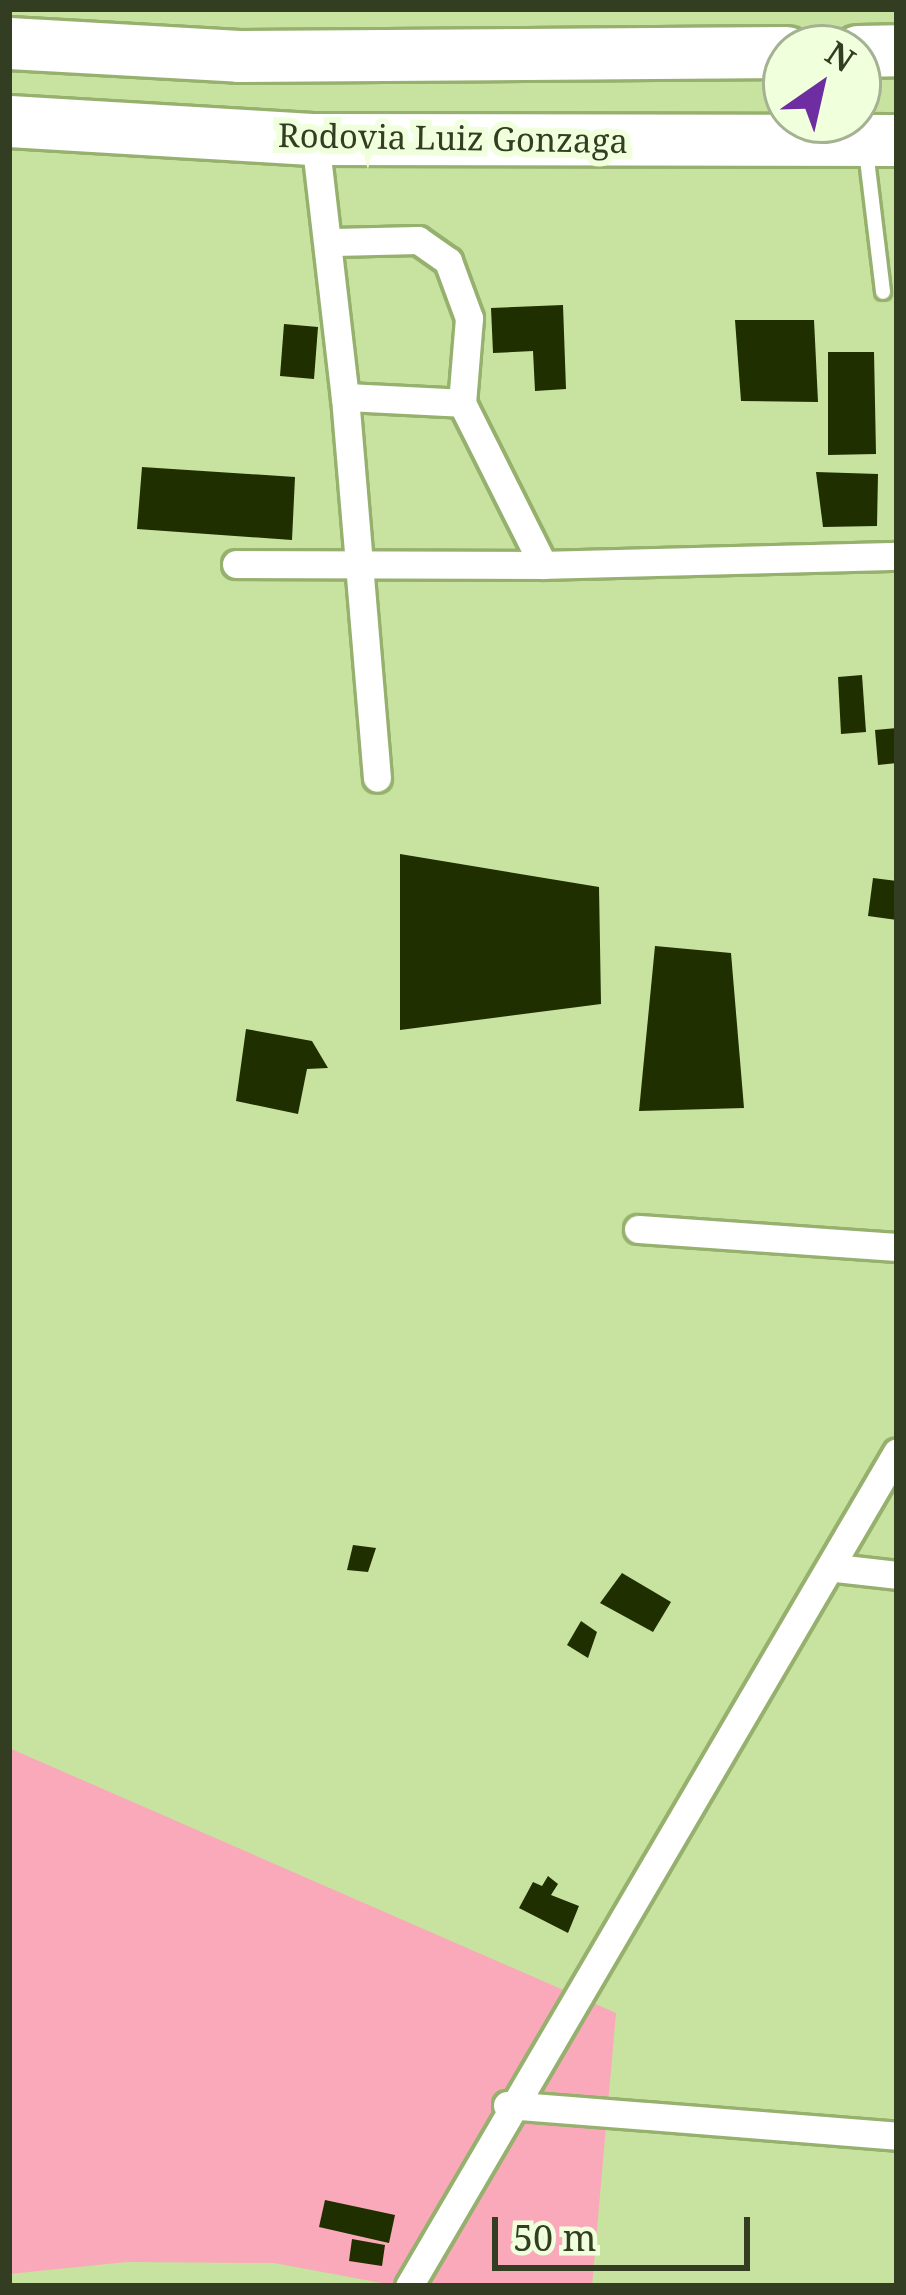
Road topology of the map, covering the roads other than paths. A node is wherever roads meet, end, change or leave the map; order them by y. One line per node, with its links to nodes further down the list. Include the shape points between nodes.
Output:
1 (9, 43): 2 (highway, via 239,56)
2 (762, 52)
3 (9, 121): 4 (highway, Rodovia Luiz Gonzaga)
4 (315, 139): 5 (highway, Rodovia Luiz Gonzaga); 7 (street)
5 (762, 140)
6 (881, 144): 8 (lane)
7 (334, 242): 9 (street); 10 (street, via 418,240 448,261 469,318)
8 (883, 292)
9 (345, 398): 10 (street); 13 (street)
10 (462, 403): 14 (street)
11 (897, 556): 14 (street)
12 (236, 564): 13 (street)
13 (357, 565): 14 (street); 15 (street)
14 (543, 565)
15 (377, 778)
16 (638, 1229): 17 (street)
17 (897, 1247)
18 (897, 1452): 19 (street)
19 (836, 1568): 20 (street); 21 (street)
20 (897, 1575)
21 (507, 2105): 22 (street); 23 (street)
22 (897, 2136)
23 (410, 2286)

